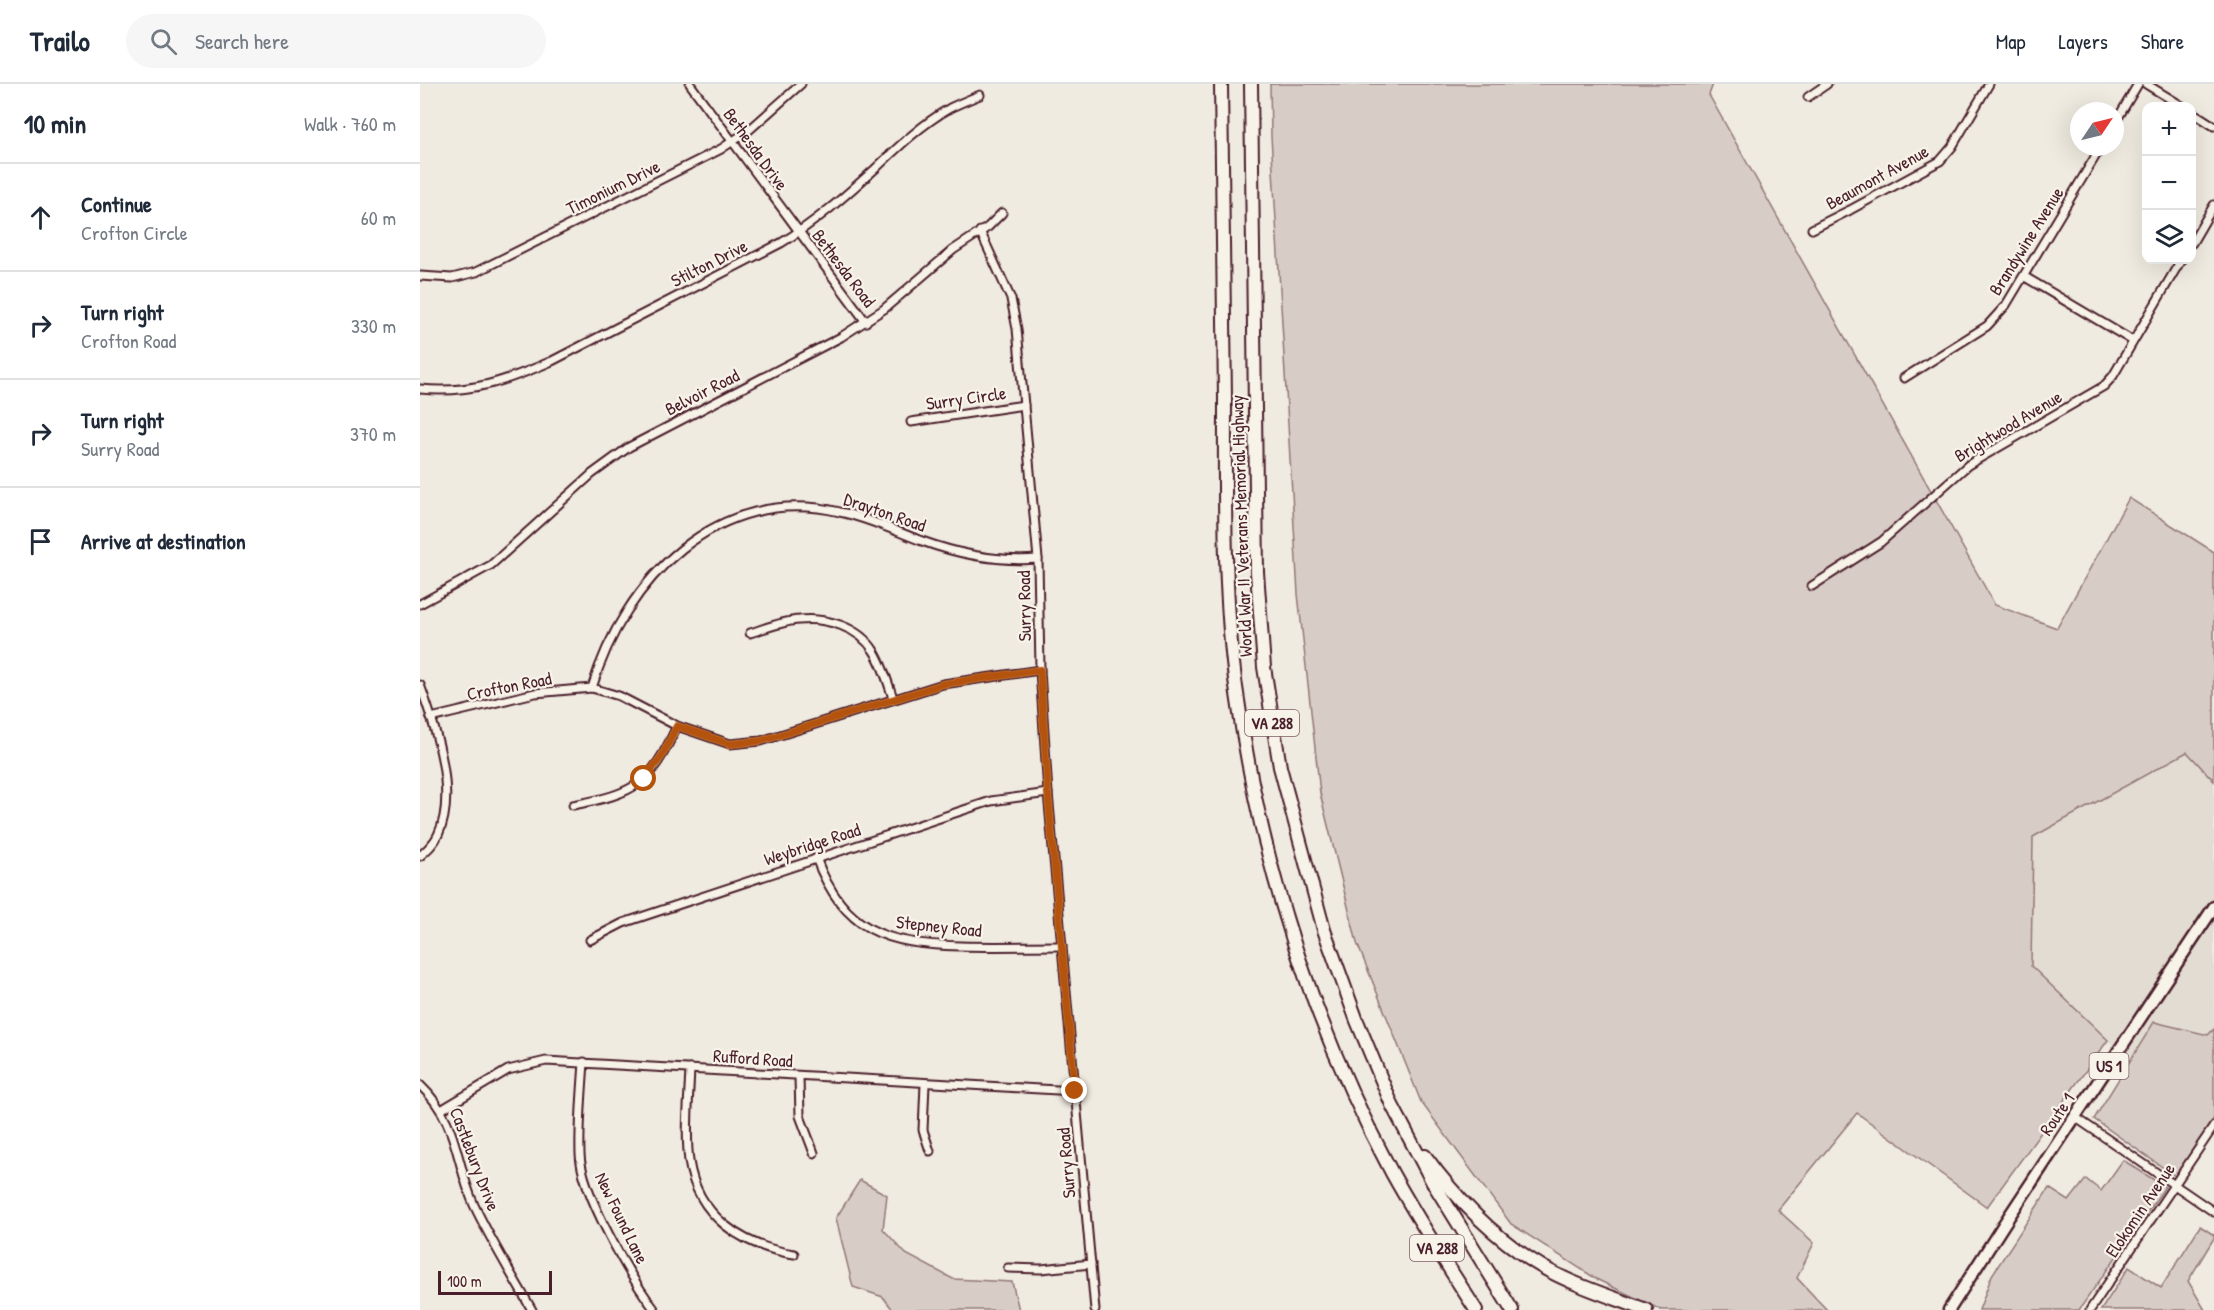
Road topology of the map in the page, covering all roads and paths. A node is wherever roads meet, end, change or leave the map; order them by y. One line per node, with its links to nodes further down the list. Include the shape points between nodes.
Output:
1 (690, 84): 15 (street, Bethesda Drive)
2 (801, 84): 15 (street, Timonium Drive)
3 (1221, 84): 69 (highway, World War II Veterans Memorial Highway / VA 288, via 1229,605 1236,684 1255,799 1288,926 1342,1070 1394,1175)
4 (1251, 84): 58 (highway, World War II Veterans Memorial Highway / VA 288, via 1257,572 1264,668 1275,739 1303,856 1336,967)
5 (1827, 84): 10 (street)
6 (1989, 84): 19 (street, Beaumont Avenue, via 1940,161)
7 (2138, 84): 12 (street)
8 (2146, 84): 11 (street)
9 (980, 95): 21 (street, Stilton Drive, via 927,123)
10 (1808, 97)
11 (2175, 102)
12 (2124, 108)
13 (2196, 115): 14 (street)
14 (2214, 126)
15 (732, 142): 21 (street, Bethesda Drive); 24 (street, Timonium Drive, via 476,272 452,278)
16 (2096, 156): 25 (street, Brandywine Avenue)
17 (2214, 205): 22 (street)
18 (1002, 213): 20 (street, Belvoir Road)
19 (1812, 229)
20 (980, 231): 26 (street, Belvoir Road); 30 (street, Surry Road, via 1011,298)
21 (799, 232): 26 (street, Bethesda Road); 29 (street, Stilton Drive, via 519,375 489,386)
22 (2196, 236)
23 (2179, 264): 27 (street, Brightwood Avenue)
24 (420, 276)
25 (2025, 277): 27 (street); 28 (street, Brandywine Avenue, via 1987,326)
26 (866, 322): 34 (street, Belvoir Road, via 629,447 592,474 491,565)
27 (2133, 341): 33 (street, Brightwood Avenue, via 2113,376 2096,392 1968,465 1881,542)
28 (1904, 378)
29 (420, 389)
30 (1024, 405): 31 (street, Surry Circle); 32 (street, Surry Road)
31 (911, 422)
32 (1038, 559): 36 (street, Surry Road); 38 (street, Drayton Road, via 1011,560 960,552 869,520 824,509 753,513 707,532 657,570 634,598 617,628)
33 (1812, 586)
34 (420, 604)
35 (750, 633): 39 (street, via 799,620 842,626 863,638 875,652)
36 (1040, 670): 39 (street, Crofton Road, via 943,684); 42 (street, Surry Road)
37 (420, 685): 40 (street)
38 (592, 688): 40 (street, Crofton Road, via 535,693); 41 (street, Crofton Road, via 619,696)
39 (893, 698): 41 (street, Crofton Road, via 761,741 730,744)
40 (431, 718): 44 (street, via 443,772 445,810 438,837)
41 (677, 726): 43 (street, via 653,768 636,786 613,797)
42 (1048, 793): 45 (street, Weybridge Road, via 991,801); 48 (street, Surry Road)
43 (573, 805)
44 (420, 856)
45 (816, 858): 47 (street, Weybridge Road, via 623,923); 48 (street, Stepney Road, via 839,903 882,935 907,942 953,945)
46 (2214, 907): 56 (main road, Route 1 / US 1)
47 (590, 940)
48 (1062, 946): 54 (street, Surry Road)
49 (584, 1062): 50 (street, Rufford Road); 55 (street, Rufford Road, via 546,1061 508,1070); 67 (street, New Found Lane, via 580,1154 584,1178 603,1221)
50 (690, 1069): 51 (street, Rufford Road); 63 (street, via 687,1144 702,1198 718,1219 743,1239)
51 (799, 1077): 52 (street, Rufford Road); 60 (street, via 800,1116)
52 (925, 1084): 54 (street, Rufford Road); 59 (street, via 923,1130)
53 (420, 1085): 55 (street, Castlebury Drive)
54 (1075, 1091): 64 (street, Surry Road)
55 (441, 1110): 66 (street, Castlebury Drive, via 455,1140 475,1206)
56 (2075, 1117): 61 (street); 72 (main road, Route 1 / US 1)
57 (2214, 1126): 61 (street, Elokomin Avenue)
58 (1412, 1146): 70 (highway, World War II Veterans Memorial Highway / VA 288); 71 (highway, via 1470,1210 1522,1254 1560,1276)
59 (930, 1151)
60 (814, 1153)
61 (2174, 1185): 62 (street); 73 (street, Elokomin Avenue)
62 (2214, 1212)
63 (794, 1254)
64 (1090, 1264): 65 (street); 68 (street, Surry Road)
65 (1008, 1268)
66 (532, 1310)
67 (655, 1310)
68 (1095, 1310)
69 (1474, 1310)
70 (1512, 1310)
71 (1646, 1310)
72 (1949, 1310)
73 (2090, 1310)

